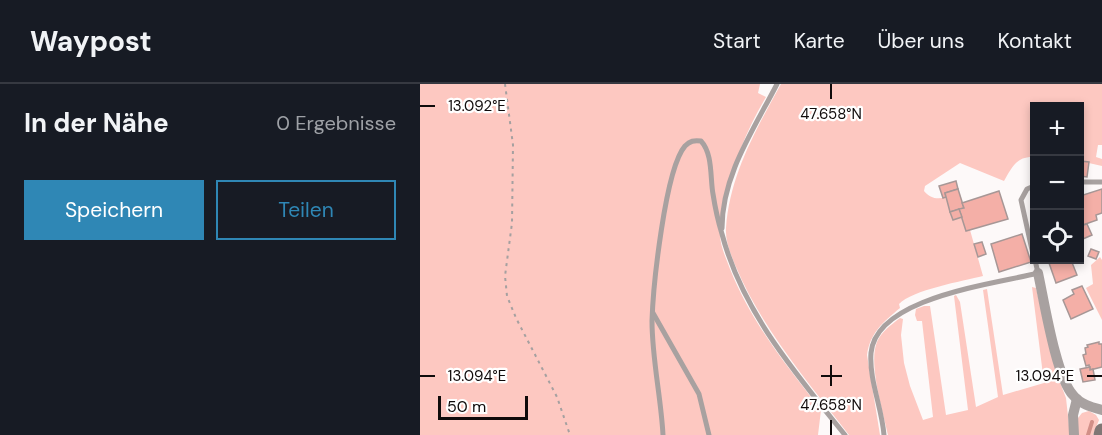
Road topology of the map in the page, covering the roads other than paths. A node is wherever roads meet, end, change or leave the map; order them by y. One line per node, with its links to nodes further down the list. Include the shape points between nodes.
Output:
1 (777, 84): 5 (lane, via 735,167)
2 (1084, 182): 3 (lane)
3 (1102, 182)
4 (1030, 188): 6 (lane, via 1022,200)
5 (722, 236): 9 (lane, via 707,150 701,141 692,141 680,153 673,176 654,275); 14 (lane, via 755,313)
6 (1030, 236)
7 (1036, 264): 8 (lane)
8 (1038, 273): 10 (street, via 1062,376); 15 (lane, via 946,293 897,316 882,328 874,340 871,363)
9 (653, 312): 12 (lane); 13 (lane, via 699,394)
10 (1077, 399): 11 (street); 16 (street)
11 (1102, 410)
12 (663, 435)
13 (709, 435)
14 (845, 435)
15 (884, 435)
16 (1074, 435)

